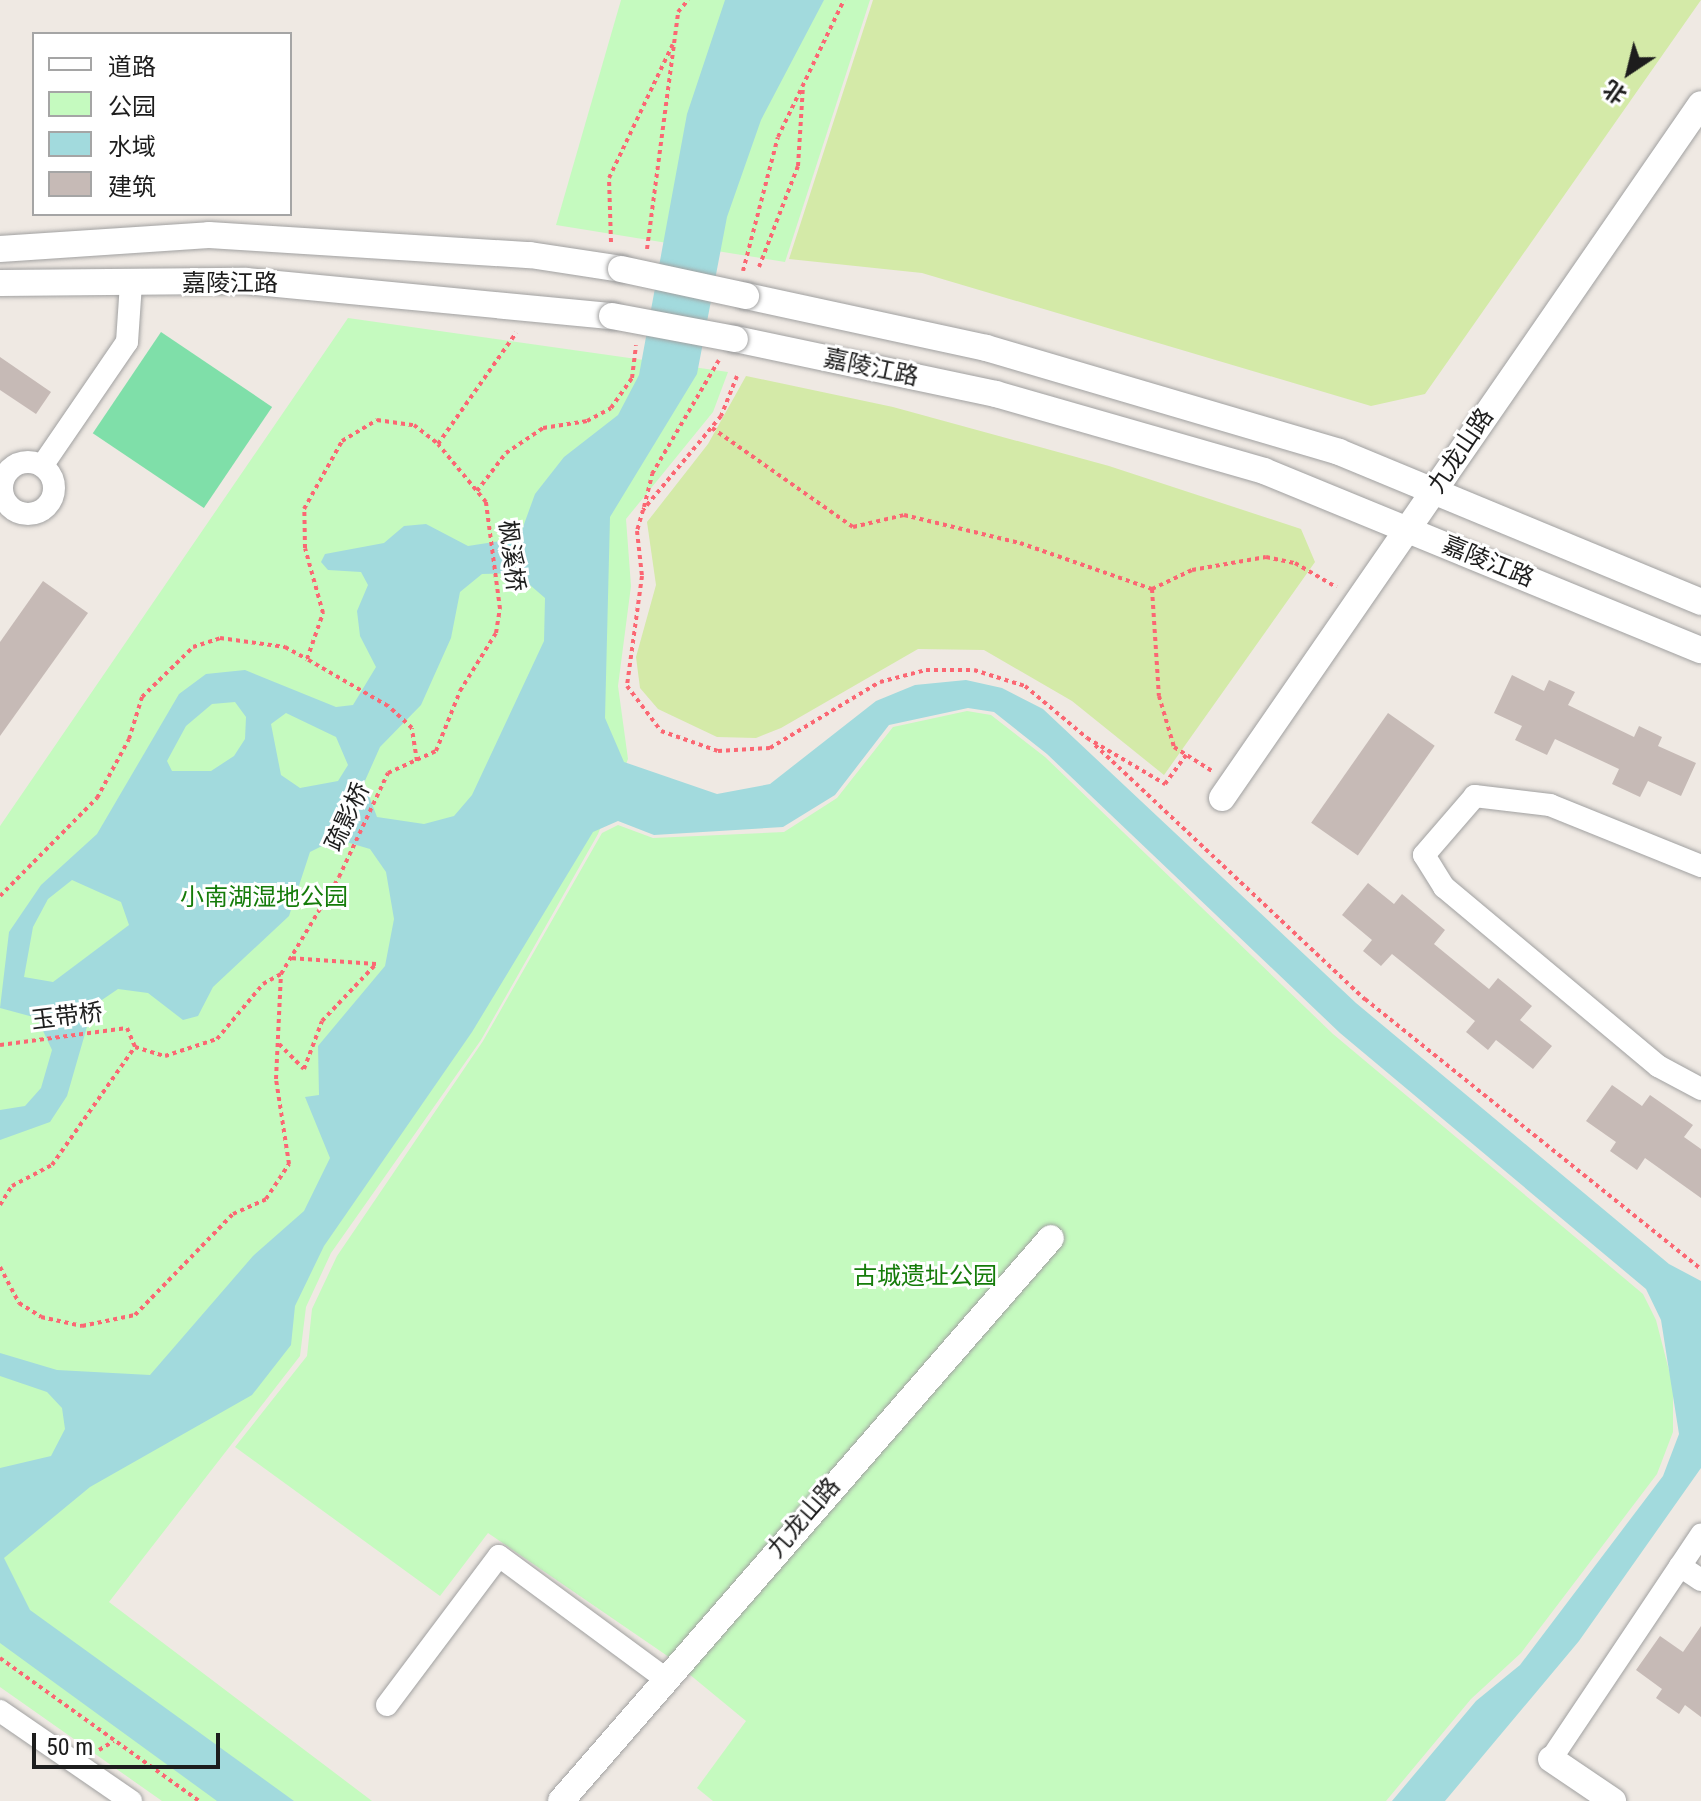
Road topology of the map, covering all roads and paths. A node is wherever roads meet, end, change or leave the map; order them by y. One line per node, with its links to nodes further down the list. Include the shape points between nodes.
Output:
1 (844, 0): 3 (path)
2 (676, 38): 5 (path, via 609,178)
3 (803, 84): 7 (path, via 798,166); 10 (path, via 778,137)
4 (1701, 104): 17 (street, 九龙山路)
5 (611, 242)
6 (0, 249): 10 (street, 嘉陵江路, bridge, via 209,235 530,255)
7 (759, 267)
8 (0, 283): 9 (street, 嘉陵江路)
9 (131, 284): 12 (street, 嘉陵江路, bridge, via 246,281 612,316); 16 (street, via 127,342)
10 (743, 287): 17 (street, 嘉陵江路, via 1108,381)
11 (530, 333): 15 (path, via 516,331)
12 (729, 344): 18 (path, via 707,390 652,474); 19 (street, 嘉陵江路, via 996,394 1264,471)
13 (737, 376): 14 (path)
14 (712, 428): 18 (path); 20 (path, via 853,527 904,515 1020,543)
15 (438, 444): 24 (path, via 414,425 377,420 342,441 319,471 304,509 305,548 323,613); 27 (path, 枫溪桥, via 487,508 500,609 496,633 460,691 448,730 436,751)
16 (42, 466)
17 (1437, 487): 19 (street, 九龙山路); 22 (street, 嘉陵江路)
18 (643, 510): 25 (path, via 627,686 661,731 718,751 770,748 880,682 926,670 974,670 1025,686)
19 (1409, 529): 21 (street, 九龙山路); 23 (street, 嘉陵江路)
20 (1152, 589): 21 (path, via 1192,570 1266,557 1295,563); 26 (path, via 1159,696 1174,747)
21 (1360, 602): 28 (street, 九龙山路)
22 (1701, 602)
23 (1701, 650)
24 (307, 659): 27 (path, via 388,706 412,728); 30 (path, via 285,647 220,638 193,647 142,697 129,739 97,798)
25 (1087, 738): 26 (path, via 1165,784); 40 (path, via 1365,999)
26 (1186, 755): 28 (path)
27 (417, 761): 31 (path, 疏影桥, via 388,773 339,877)
28 (1227, 791)
29 (1701, 866): 36 (street, via 1550,805 1475,796 1424,855 1444,887 1658,1066)
30 (0, 896)
31 (289, 958): 32 (path, 疏影桥); 33 (path, via 376,964 322,1021 304,1069)
32 (281, 974): 33 (path); 35 (path, via 263,984 217,1039 165,1056)
33 (278, 1043): 39 (path, via 289,1164 266,1199 233,1214 135,1315 82,1326 41,1317 19,1303)
34 (0, 1045): 35 (path, 玉带桥, via 127,1028)
35 (135, 1047): 37 (path, via 52,1165 12,1186)
36 (1701, 1089)
37 (0, 1205)
38 (1051, 1238): 45 (street, 九龙山路)
39 (0, 1267)
40 (1701, 1269)
41 (1701, 1535): 42 (street)
42 (1680, 1566): 43 (street); 48 (street)
43 (1701, 1580)
44 (0, 1658): 50 (path)
45 (663, 1677): 46 (street, via 499,1556); 51 (street, 九龙山路)
46 (387, 1705)
47 (0, 1711): 49 (street)
48 (1551, 1759): 52 (street)
49 (131, 1801)
50 (199, 1801)
51 (561, 1801)
52 (1613, 1801)

